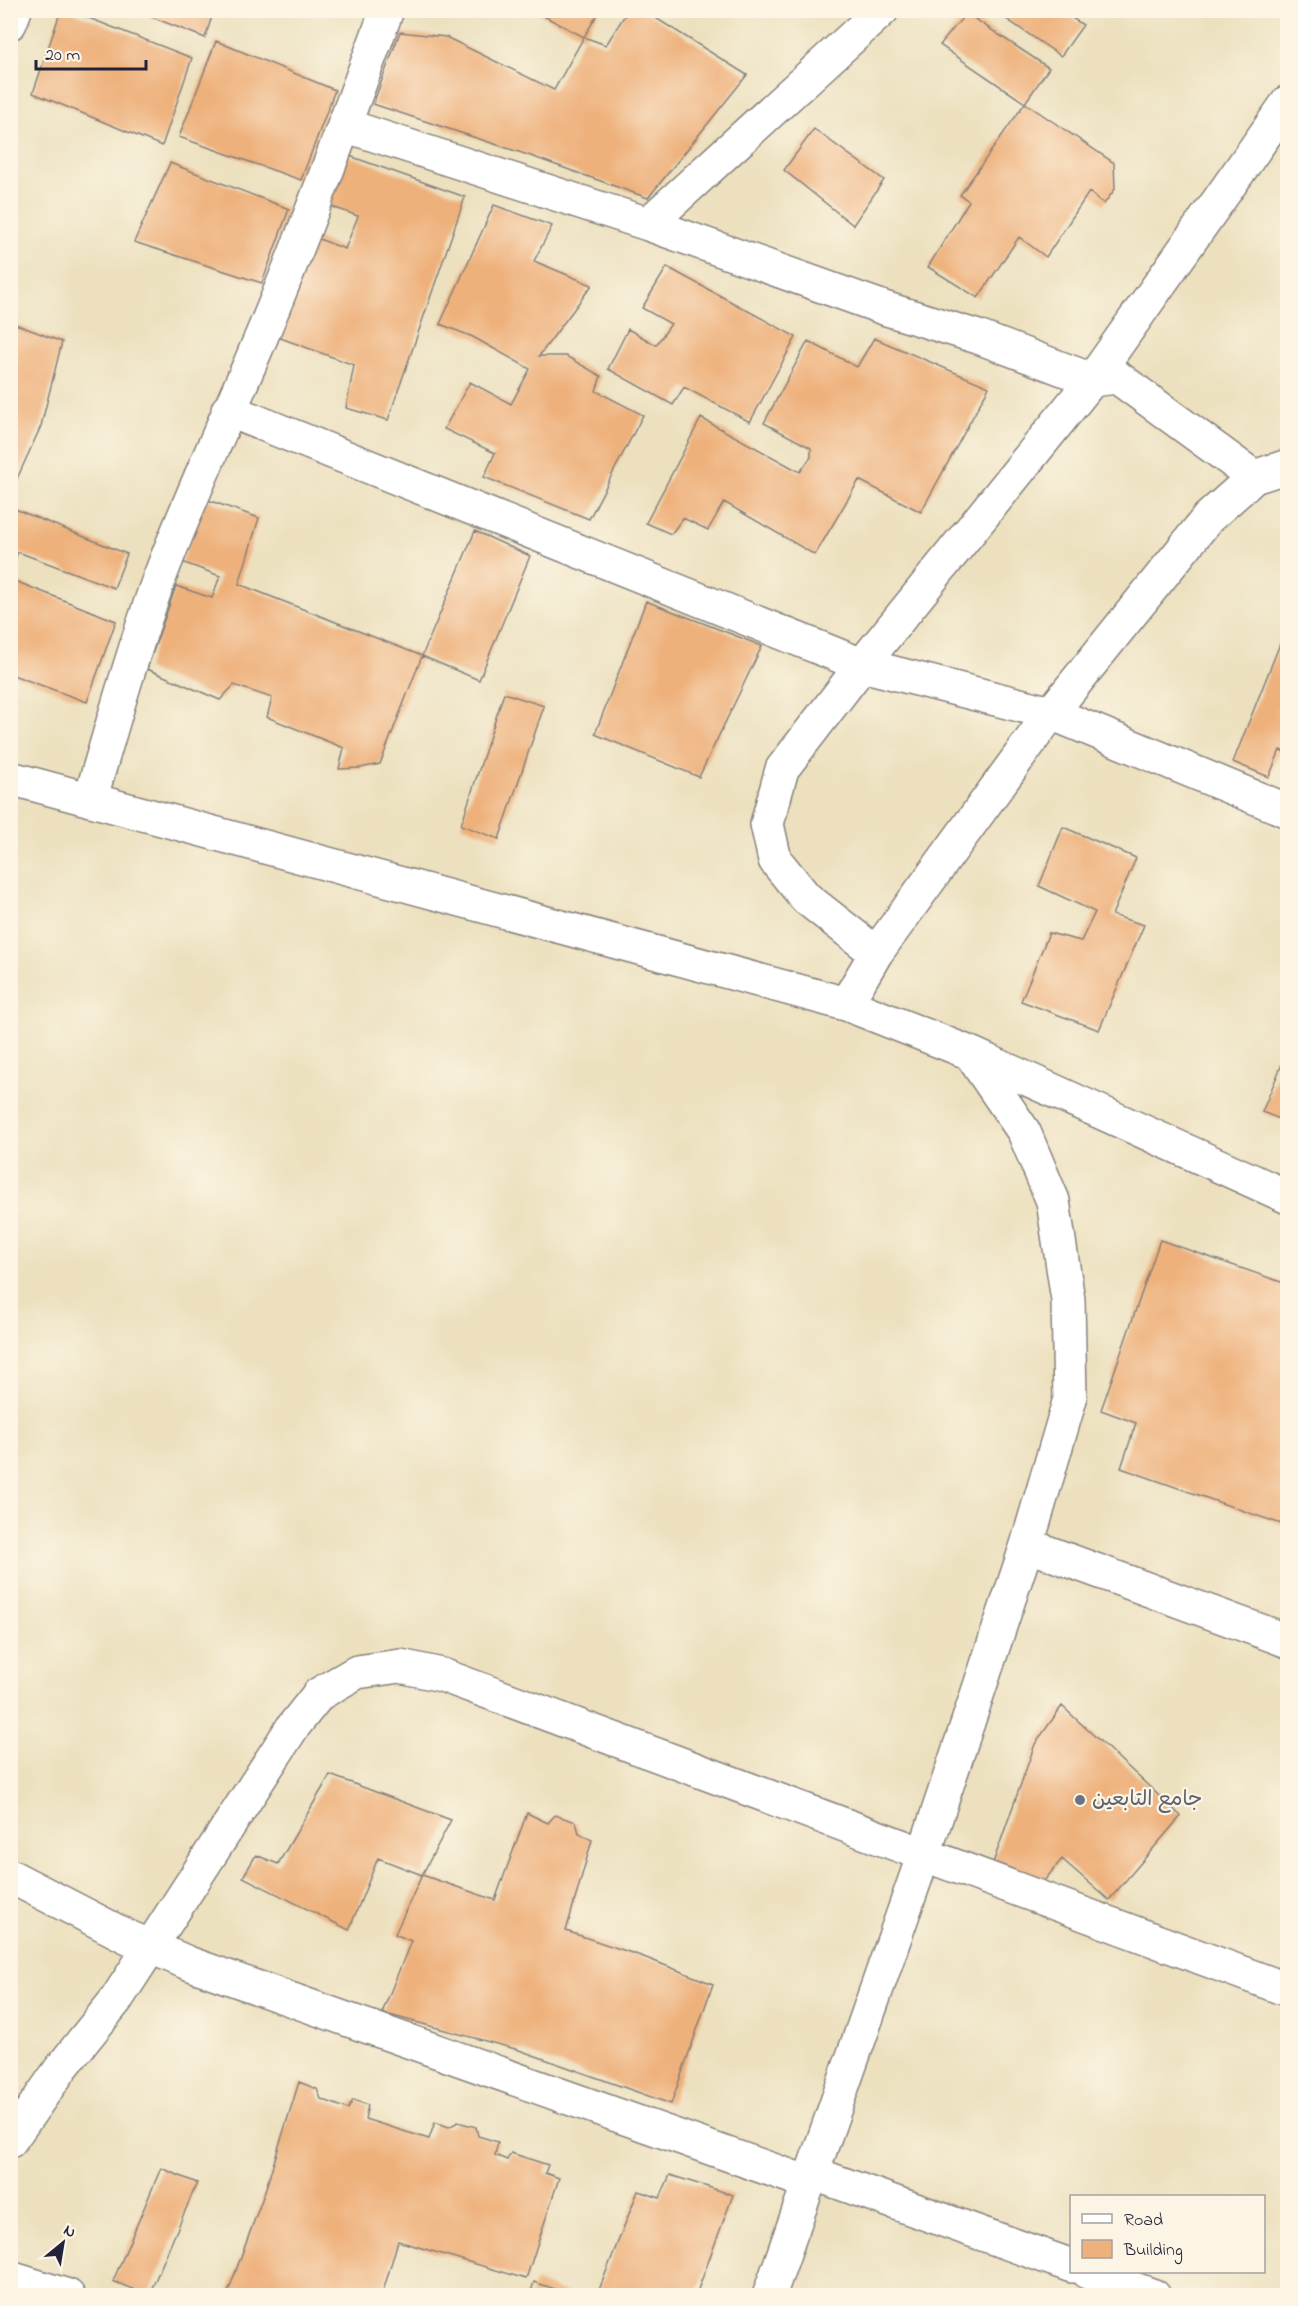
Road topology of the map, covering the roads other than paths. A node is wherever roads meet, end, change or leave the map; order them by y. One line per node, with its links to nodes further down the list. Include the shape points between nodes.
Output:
1 (15, 10): 4 (street)
2 (387, 10): 6 (street)
3 (882, 10): 7 (street)
4 (10, 23)
5 (1287, 102): 8 (street)
6 (345, 126): 7 (street); 9 (street)
7 (648, 224): 8 (street)
8 (1092, 380): 11 (street, via 1117,377); 12 (street)
9 (228, 410): 12 (street); 15 (street, via 159,580)
10 (1287, 466): 11 (street)
11 (1254, 477): 13 (street, via 1208,518)
12 (862, 665): 13 (street); 17 (street, via 782,769 767,824 775,860 806,898)
13 (1050, 713): 16 (street); 17 (street)
14 (10, 778): 15 (street)
15 (90, 801): 18 (street)
16 (1287, 811)
17 (876, 953): 18 (street)
18 (846, 1004): 19 (street)
19 (970, 1053): 20 (street); 21 (street, via 1024,1132 1053,1201 1068,1300 1070,1399)
20 (1287, 1197)
21 (1027, 1545): 22 (street); 23 (street)
22 (1287, 1641)
23 (924, 1854): 25 (street, via 442,1675 399,1666 357,1672 319,1694 292,1728); 26 (street); 28 (street)
24 (10, 1876): 25 (street)
25 (152, 1948): 27 (street); 28 (street)
26 (1287, 1990)
27 (10, 2141)
28 (811, 2178): 29 (street); 33 (street)
29 (1070, 2266)
30 (1093, 2273): 34 (street)
31 (10, 2278): 32 (street)
32 (68, 2295)
33 (770, 2295)
34 (1154, 2295)

